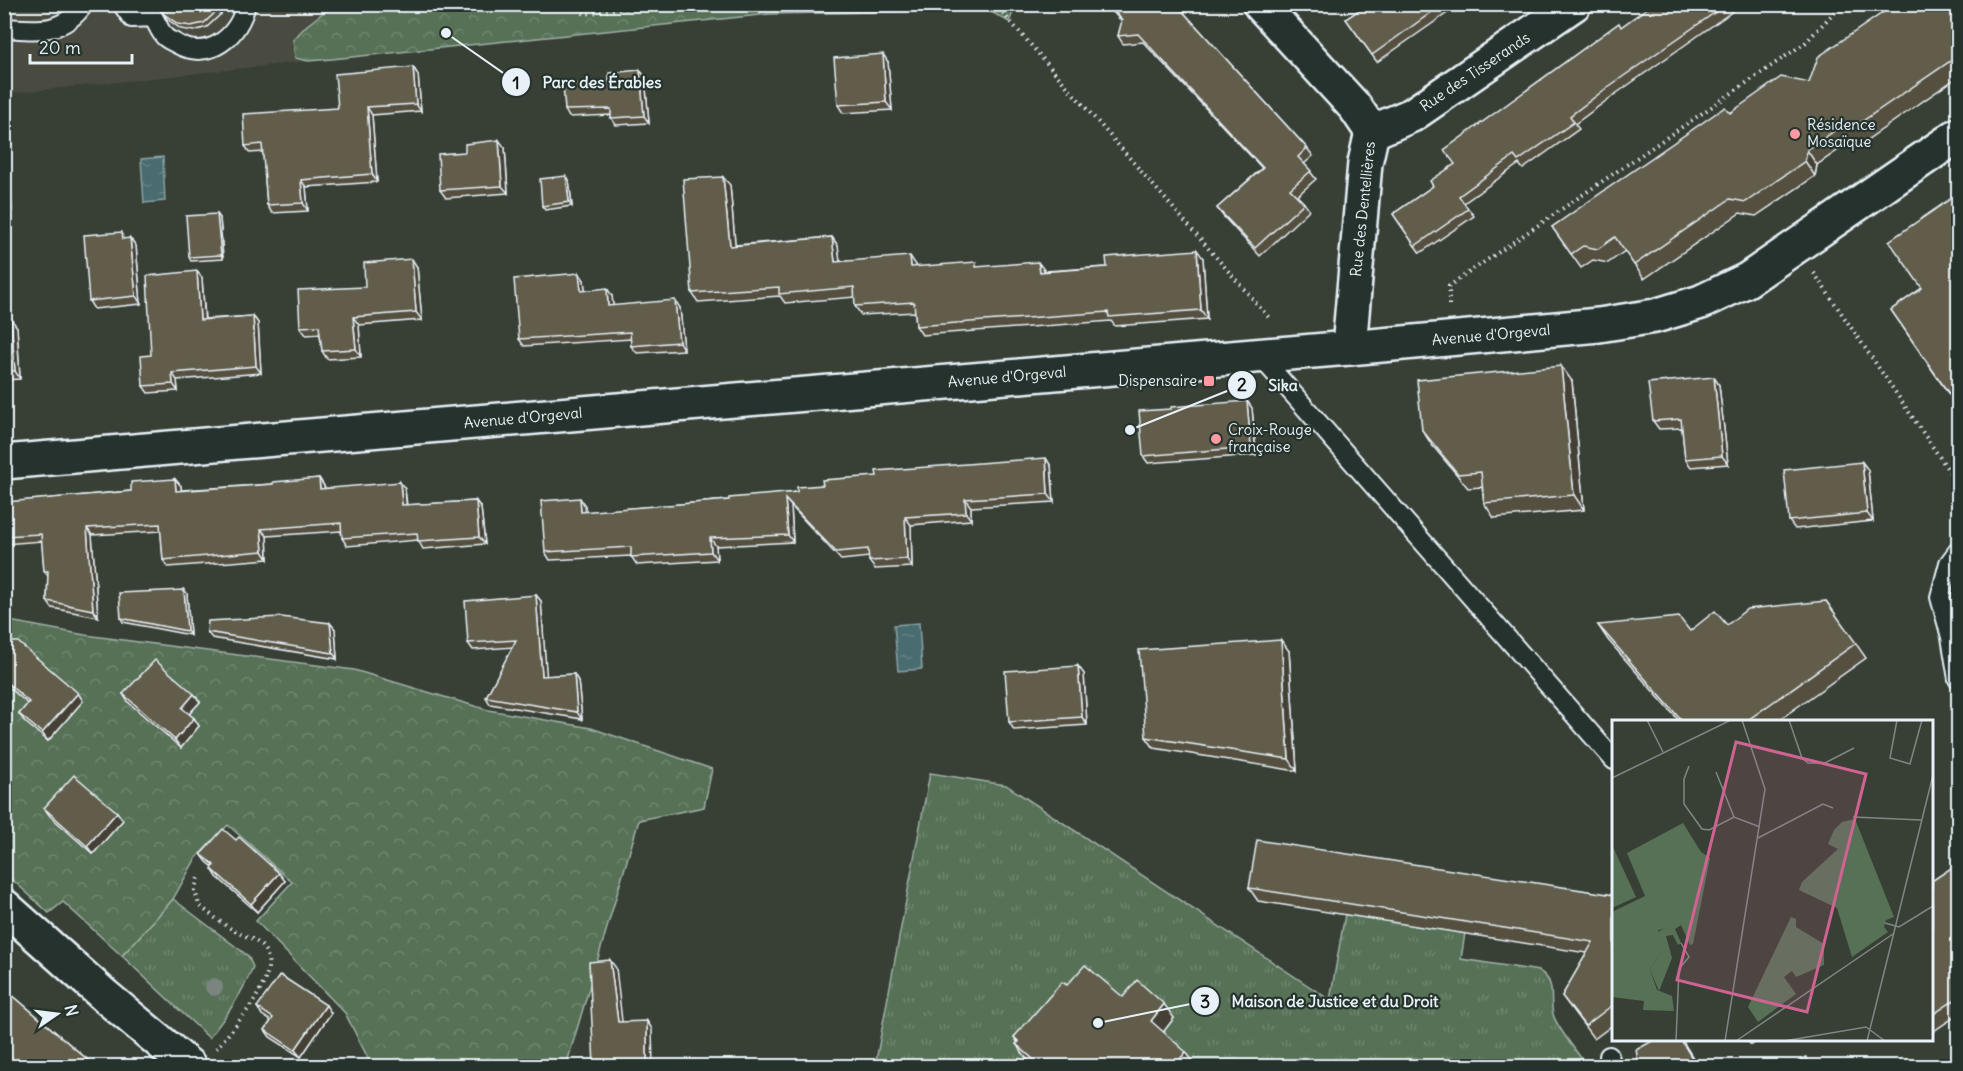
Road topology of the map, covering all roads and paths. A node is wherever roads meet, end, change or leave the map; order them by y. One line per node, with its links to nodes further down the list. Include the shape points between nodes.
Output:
1 (84, 4): 10 (lane, via 64,23 44,30)
2 (122, 4): 3 (lane, via 132,18 153,17 166,37 187,49 198,50 226,40 236,30)
3 (246, 4)
4 (567, 4): 5 (path, via 585,14)
5 (656, 4)
6 (995, 4): 16 (path)
7 (1260, 4): 11 (street, Rue des Dentellières, via 1355,107)
8 (1574, 4): 11 (street, Rue des Tisserands, via 1412,115)
9 (1842, 4): 14 (path, via 1805,43 1449,286)
10 (4, 28)
11 (1372, 132): 15 (street, Rue des Dentellières, via 1365,163)
12 (1959, 135): 13 (street, Avenue d'Orgeval)
13 (1797, 247): 14 (street, Avenue d'Orgeval, via 1747,280 1701,302 1655,316); 19 (path)
14 (1450, 338): 15 (street, Avenue d'Orgeval)
15 (1349, 348): 16 (street, Avenue d'Orgeval)
16 (1300, 352): 17 (street, Avenue d'Orgeval)
17 (1259, 355): 18 (street, Avenue d'Orgeval); 22 (lane)
18 (4, 462)
19 (1959, 484)
20 (1959, 551): 21 (lane, via 1949,563 1940,597)
21 (1959, 679)
22 (1612, 758)
23 (198, 878): 25 (path, via 195,890 199,905 232,930 259,943 269,957 268,975 260,992)
24 (4, 906): 25 (street, via 105,996)
25 (201, 1059)

